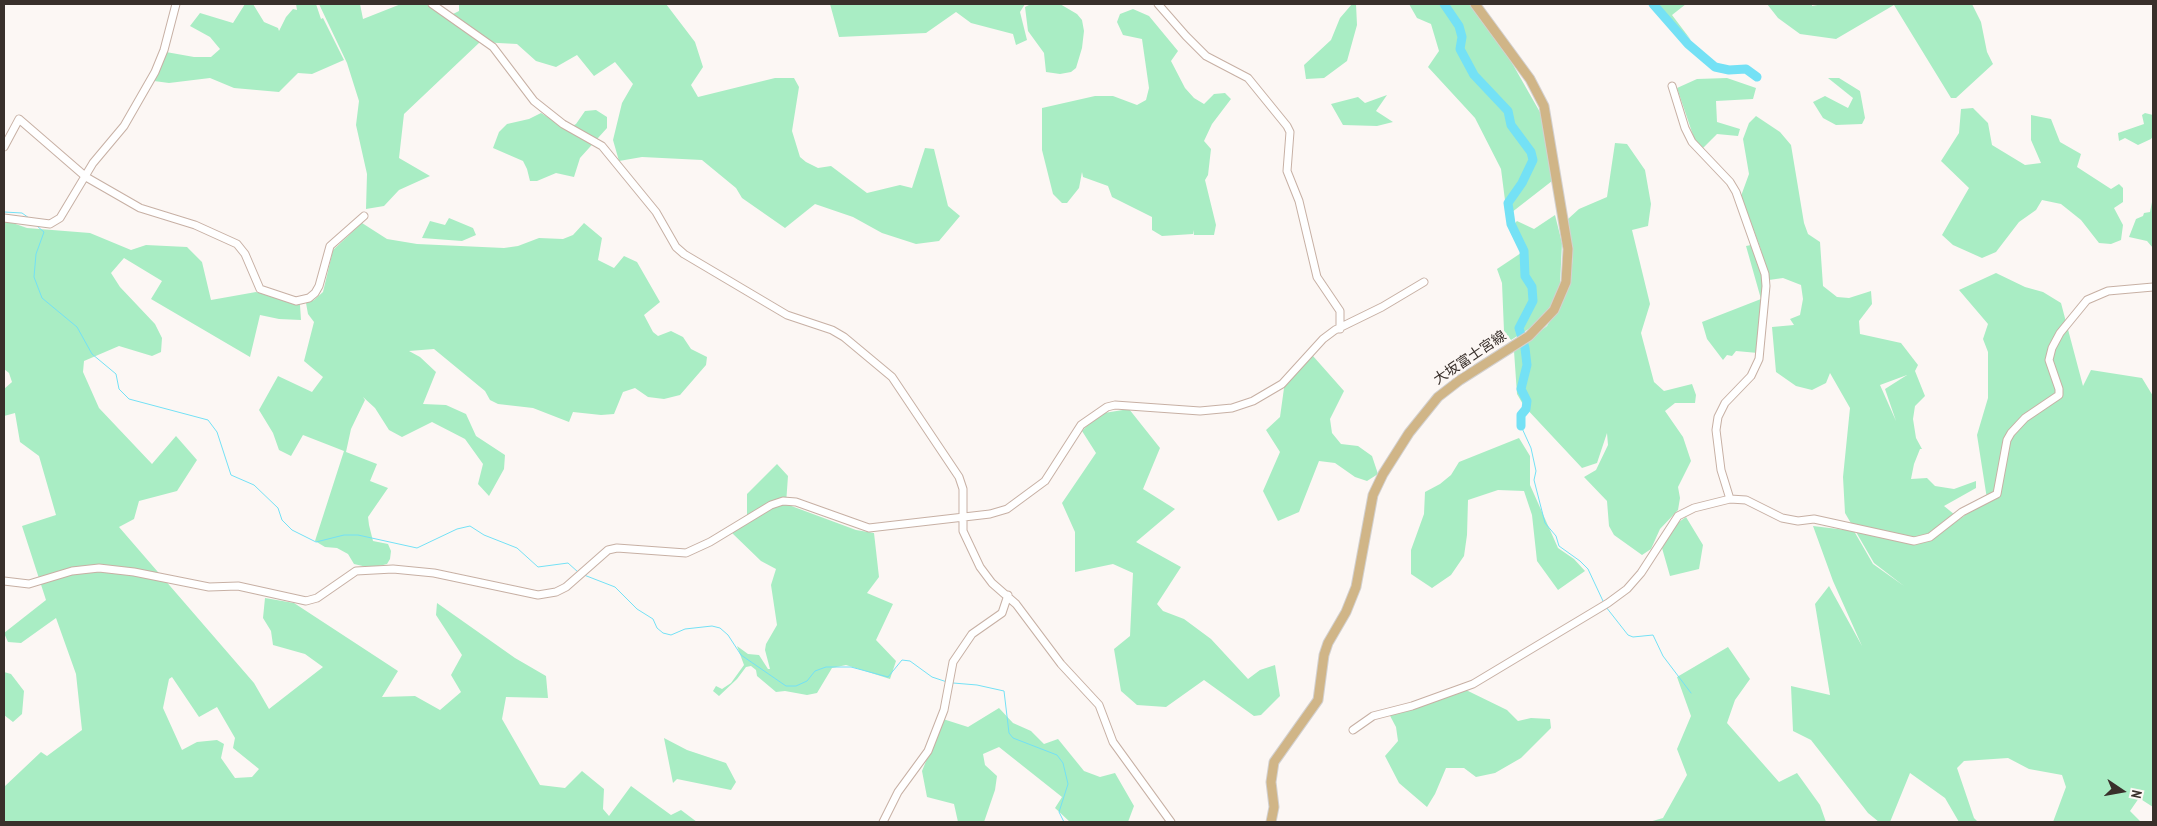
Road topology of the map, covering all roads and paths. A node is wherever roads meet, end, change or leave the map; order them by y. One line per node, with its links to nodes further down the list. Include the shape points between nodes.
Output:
1 (176, 4): 7 (street, via 155,72 124,126 97,158)
2 (432, 4): 14 (street, via 493,47 534,101 564,124 602,146 656,212 676,247 684,254 787,315 832,330 882,367 900,387 959,477 963,489)
3 (1158, 4): 12 (street, via 1206,56 1248,78 1288,126 1287,170 1299,201 1317,277 1340,310)
4 (1475, 4): 20 (main road, 大坂富士宮線, via 1544,106 1568,249 1566,282 1554,310 1525,338 1438,397 1409,433 1383,474 1373,495 1356,587 1324,655 1318,700 1274,762 1270,782 1274,807)
5 (1672, 86): 13 (street, via 1692,142 1736,192 1765,274 1759,359 1751,376 1725,404 1718,417 1716,430 1721,470)
6 (4, 147): 7 (street, via 19,119)
7 (86, 177): 8 (street, via 140,208 231,240 245,254 260,289 296,301 315,293 330,246); 9 (street, via 60,218 50,224)
8 (364, 216)
9 (4, 218)
10 (1424, 282): 12 (street)
11 (2153, 288): 13 (street, via 2108,291 2087,300 2052,348 2049,360 2059,395 2025,418 2011,432 1997,494 1962,512 1930,537 1914,541 1814,519 1782,518 1746,500)
12 (1340, 329): 14 (street, via 1323,339 1282,384 1253,401 1232,408 1200,412 1107,407 1082,425 1052,473 1037,488 1000,512)
13 (1730, 499): 17 (street, via 1694,508 1678,516 1641,573 1608,603 1473,684 1373,716)
14 (962, 516): 15 (street, via 869,528 796,502 783,501 771,504 686,553 608,550 556,592 538,596 421,570 366,569 349,575 317,598 306,600 238,586 209,587 99,568 72,571 29,584); 16 (street, via 965,539 980,567 992,583)
15 (4, 581)
16 (1008, 595): 18 (street, via 1002,613 965,642 953,662 944,710 928,751 898,792); 19 (street, via 1061,664 1099,705 1113,742)
17 (1353, 730)
18 (883, 822)
19 (1170, 822)
20 (1271, 822)

